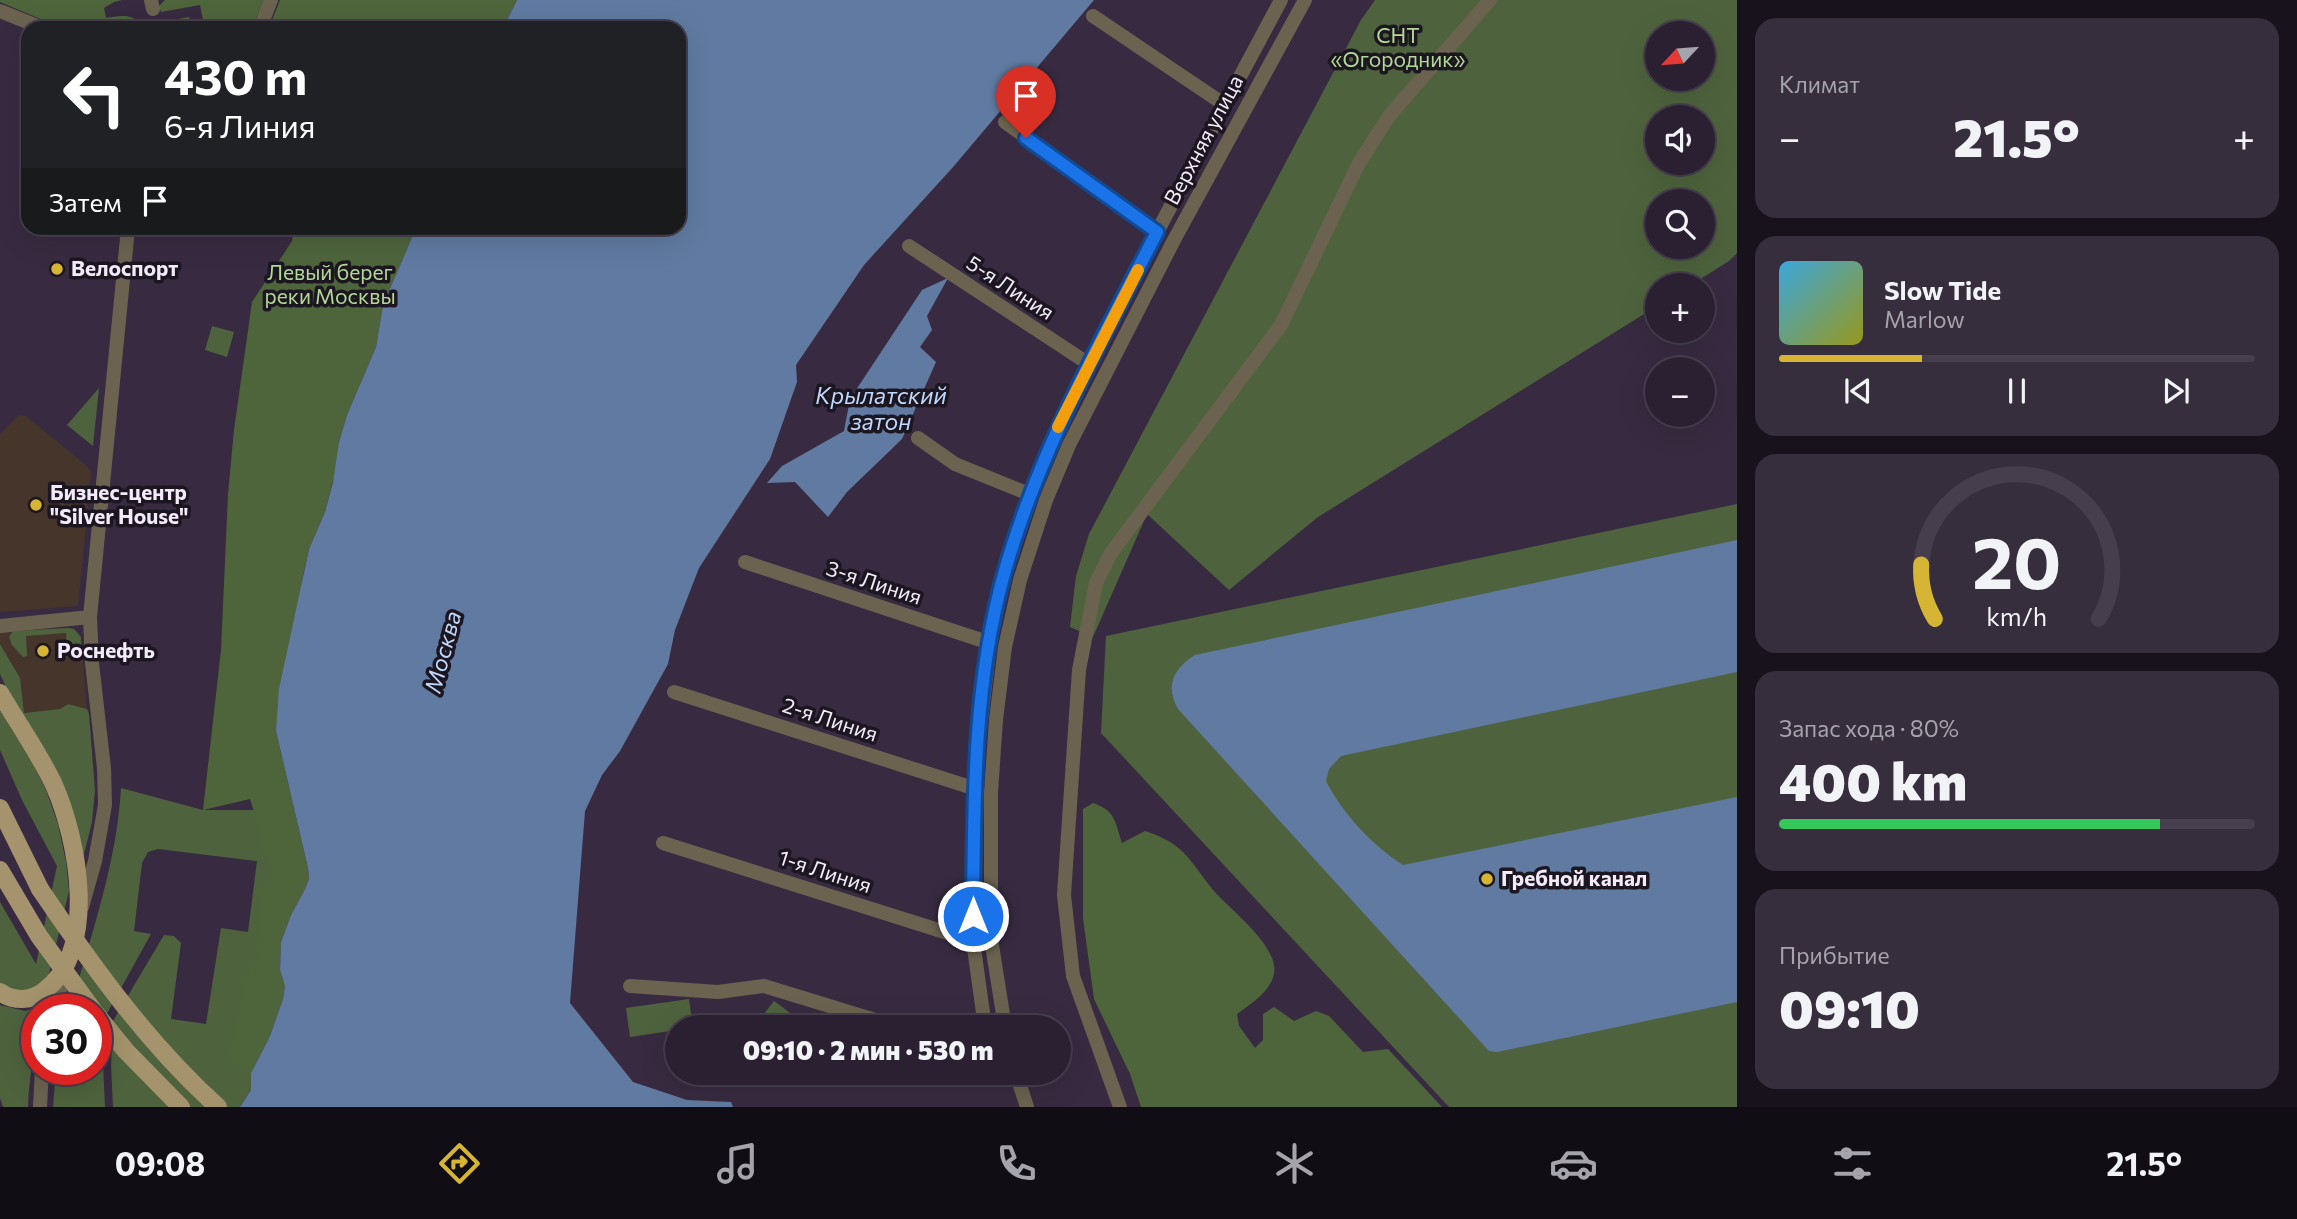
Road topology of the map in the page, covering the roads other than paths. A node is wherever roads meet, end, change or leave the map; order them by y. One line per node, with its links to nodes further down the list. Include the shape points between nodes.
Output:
1 (271, 0): 10 (street)
2 (1281, 0): 11 (street)
3 (1305, 0): 38 (street, Верхняя улица, via 1069,445 1020,580 1005,647 991,792 991,939)
4 (1473, 0): 8 (street)
5 (1490, 0): 8 (street)
6 (0, 11): 9 (street)
7 (1093, 16): 11 (street)
8 (1471, 20): 46 (street, via 1389,116 1358,165 1281,325 1111,553 1096,583 1079,670 1064,895 1073,976)
9 (25, 21)
10 (263, 21)
11 (1225, 105): 13 (street)
12 (1004, 122): 13 (street)
13 (1157, 232): 16 (street)
14 (127, 235): 20 (street)
15 (909, 246): 16 (street, 5-я Линия)
16 (1089, 364): 18 (street)
17 (918, 438): 18 (street, via 955,464)
18 (1029, 495): 22 (street, via 1004,575)
19 (745, 562): 22 (street, 3-я Линия)
20 (90, 617): 21 (street); 29 (street, via 105,788 103,821)
21 (0, 626)
22 (990, 643): 25 (street)
23 (674, 692): 25 (street, 2-я Линия)
24 (0, 693): 29 (main road, via 61,803 75,860)
25 (974, 788): 30 (street)
26 (0, 808): 44 (main road, bridge, via 40,889 104,980 149,1037)
27 (663, 842): 30 (street, 1-я Линия)
28 (0, 870): 35 (main road, bridge, via 39,936)
29 (79, 918): 31 (main road)
30 (973, 941): 37 (street)
31 (67, 964): 33 (main road, via 53,984 31,999); 34 (street)
32 (630, 986): 36 (street, via 718,992 764,986)
33 (0, 992)
34 (59, 994)
35 (81, 994)
36 (859, 1015)
37 (983, 1015)
38 (1003, 1015)
39 (112, 1034): 43 (main road)
40 (41, 1085): 42 (street)
41 (1020, 1085): 45 (street)
42 (40, 1107)
43 (181, 1107)
44 (218, 1107)
45 (1027, 1107)
46 (1120, 1107)

